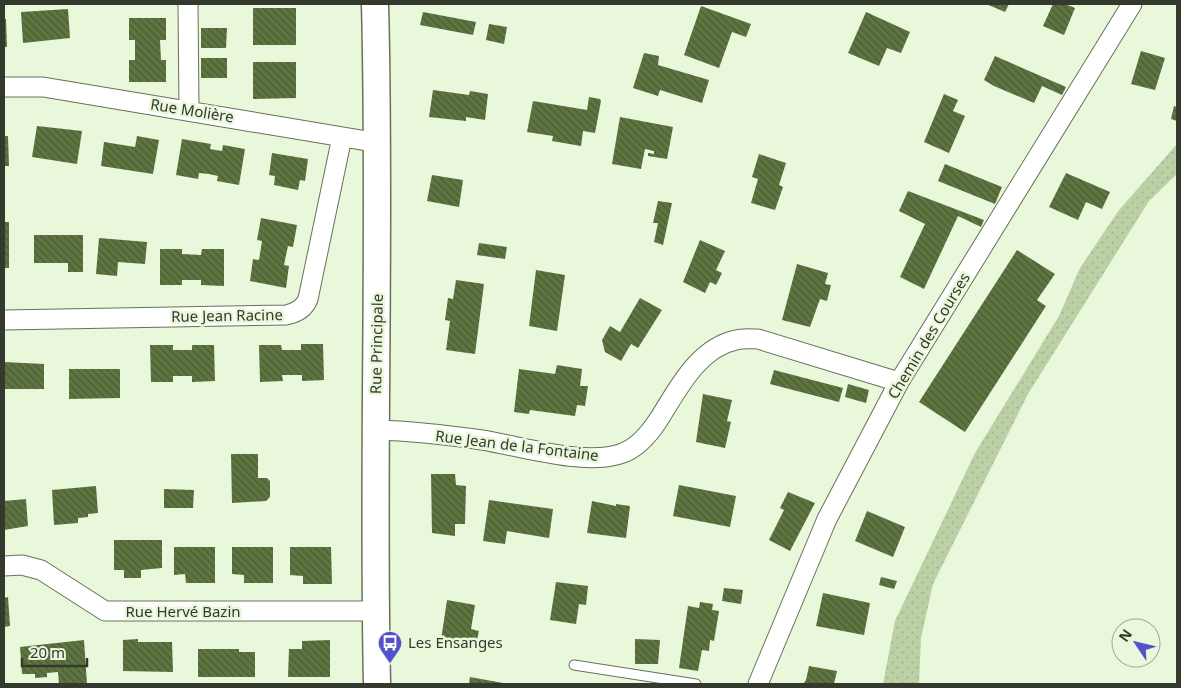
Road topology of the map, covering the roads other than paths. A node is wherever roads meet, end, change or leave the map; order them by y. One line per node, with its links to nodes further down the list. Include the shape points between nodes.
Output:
1 (188, 4): 5 (street)
2 (375, 4): 7 (street, Rue Principale)
3 (1132, 4): 9 (street, Chemin des Courses)
4 (4, 87): 5 (street, Rue Molière, via 43,87)
5 (189, 110): 6 (street, Rue Molière)
6 (342, 137): 7 (street, Rue Molière); 8 (street, Rue Jean Racine, via 308,299 296,313)
7 (379, 143): 10 (street, Rue Principale)
8 (4, 320)
9 (899, 382): 10 (street, Rue Jean de la Fontaine, via 758,338 736,340 716,347 701,359 651,431 622,454 605,458 556,454 482,440); 16 (street, Chemin des Courses, via 827,519)
10 (376, 430): 12 (street, Rue Principale)
11 (4, 566): 12 (street, Rue Hervé Bazin, via 22,565 41,570 105,611)
12 (376, 611): 14 (street, Rue Principale)
13 (574, 665): 15 (lane)
14 (377, 684)
15 (696, 684)
16 (758, 684)

